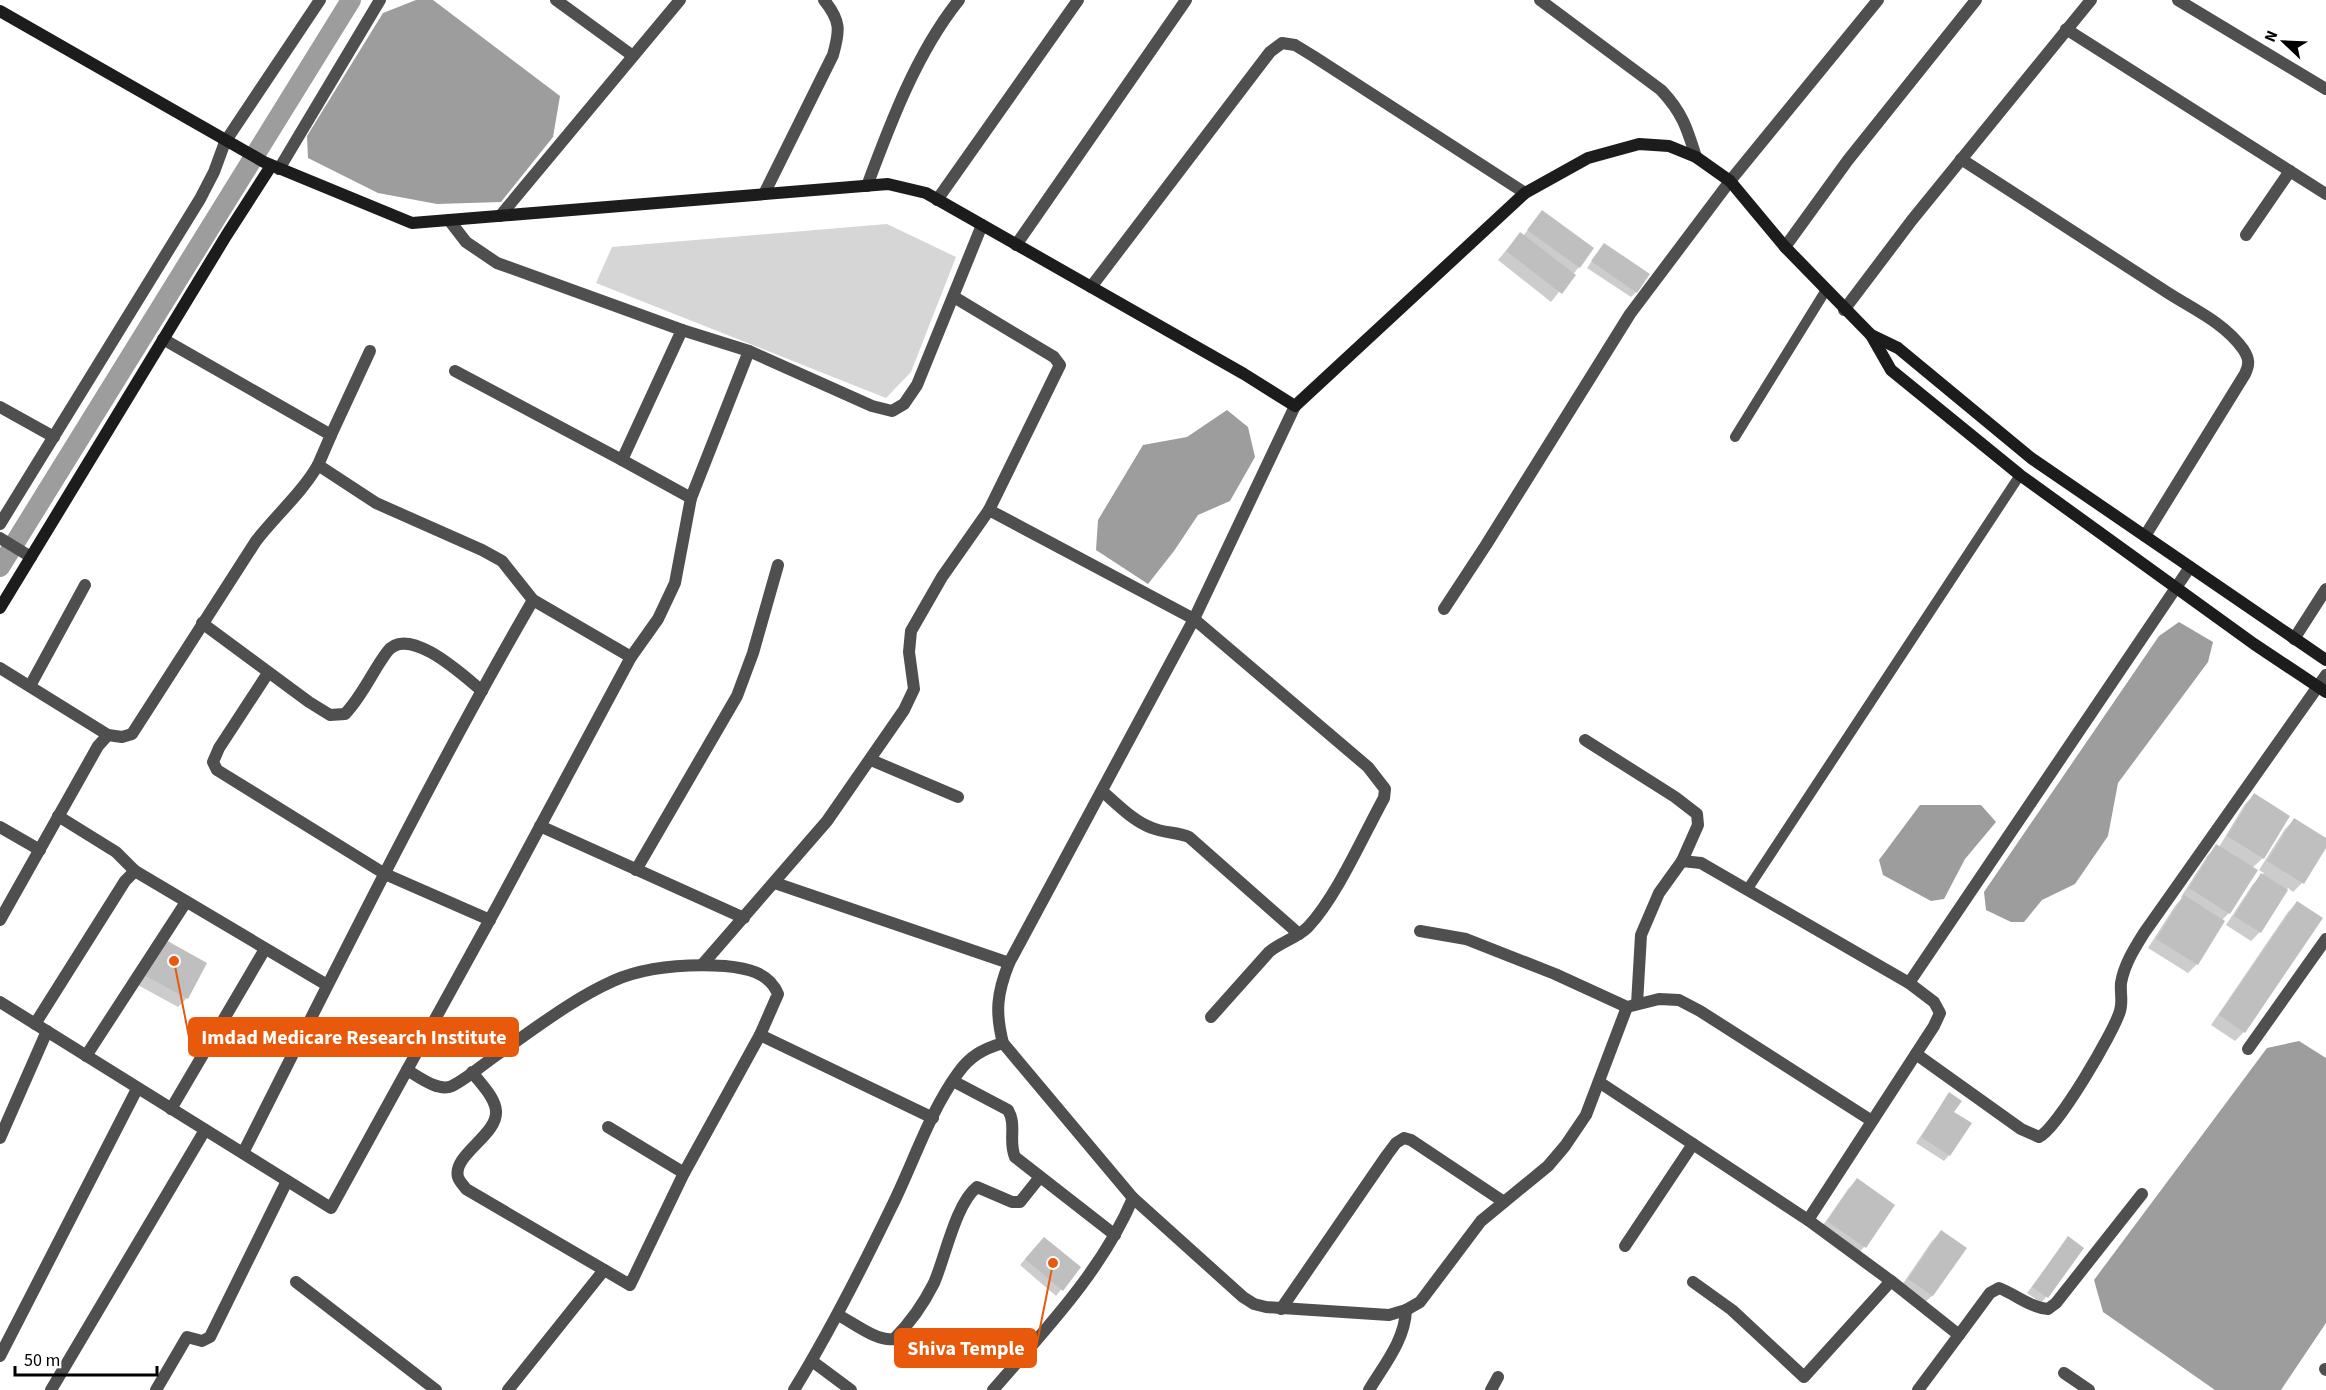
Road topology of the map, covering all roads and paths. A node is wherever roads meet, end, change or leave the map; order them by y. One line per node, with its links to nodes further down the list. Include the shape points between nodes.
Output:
1 (320, 0): 18 (street)
2 (380, 0): 21 (street)
3 (556, 0): 16 (street)
4 (680, 0): 16 (street)
5 (824, 0): 26 (street, via 836,15 839,34 833,55)
6 (959, 0): 24 (street, via 925,52)
7 (1078, 0): 28 (street)
8 (1186, 0): 33 (street)
9 (1540, 0): 19 (street, via 1676,105)
10 (1878, 0): 23 (street)
11 (1976, 0): 34 (street, via 1848,159)
12 (2091, 0): 15 (street)
13 (2178, 0): 17 (street)
14 (0, 10): 18 (main road)
15 (2066, 29): 20 (street); 22 (street)
16 (633, 56): 29 (street)
17 (2326, 89)
18 (228, 143): 21 (main road); 48 (street, via 200,200)
19 (1696, 157): 23 (main road); 25 (main road, via 1669,146 1639,144 1588,158)
20 (1961, 159): 38 (street); 56 (street, via 2213,320 2248,357 2245,374)
21 (271, 166): 30 (main road, via 412,223); 41 (main road)
22 (2290, 171): 27 (street); 32 (street)
23 (1730, 181): 34 (main road); 66 (street, via 1630,314)
24 (867, 186): 26 (main road); 28 (main road, via 888,184)
25 (1526, 193): 35 (street, via 1313,56 1295,45 1282,43 1270,52); 45 (main road)
26 (764, 194): 29 (main road)
27 (2326, 194)
28 (937, 200): 31 (main road)
29 (500, 216): 30 (main road)
30 (449, 220): 39 (street, via 466,242 497,263)
31 (982, 225): 33 (main road); 37 (street)
32 (2246, 235)
33 (1016, 244): 35 (main road)
34 (1785, 247): 36 (main road)
35 (1091, 287): 45 (main road)
36 (1826, 290): 38 (main road); 49 (lane)
37 (954, 297): 43 (street, via 917,386 904,404 892,411 872,406); 54 (street, via 1054,357 1060,365)
38 (1844, 310): 40 (main road)
39 (682, 330): 43 (street); 50 (street)
40 (1871, 335): 52 (main road, via 1891,370); 56 (main road, via 1898,348 2031,458)
41 (164, 339): 47 (street); 58 (main road)
42 (370, 351): 47 (street)
43 (749, 351): 53 (street)
44 (455, 371): 50 (street)
45 (1295, 406): 67 (street)
46 (0, 407): 48 (street)
47 (331, 435): 51 (street)
48 (54, 437): 55 (street)
49 (1735, 437)
50 (622, 460): 53 (street)
51 (318, 465): 64 (street, via 376,503 501,561); 68 (street, via 307,484 256,541)
52 (2020, 475): 62 (main road); 92 (lane)
53 (691, 498): 70 (street, via 675,583 658,619)
54 (989, 510): 67 (street); 80 (street, via 942,577 911,631 909,652 914,689)
55 (0, 524)
56 (2145, 536): 60 (main road)
57 (2, 540): 58 (street)
58 (27, 554): 65 (main road)
59 (778, 565): 88 (street, via 737,696)
60 (2190, 567): 62 (street); 69 (main road)
61 (85, 585): 75 (street)
62 (2177, 587): 76 (main road); 103 (street)
63 (2326, 589): 69 (street)
64 (533, 600): 70 (street); 77 (street)
65 (0, 608)
66 (1444, 609)
67 (1194, 620): 81 (street); 98 (street, via 1355,755 1385,789 1384,798 1338,882 1320,912)
68 (202, 623): 73 (street); 78 (street, via 132,734)
69 (2294, 639): 71 (main road)
70 (631, 657): 84 (street)
71 (2326, 660)
72 (0, 668): 75 (street)
73 (268, 673): 77 (street, via 330,715 345,714 389,649 399,643 434,654); 90 (street, via 219,748 213,762 217,770)
74 (2326, 675): 76 (street)
75 (30, 686): 78 (street)
76 (2322, 690): 113 (street, via 2160,907 2132,952 2121,984 2121,1010 2070,1101 2046,1134 2031,1136 2021,1130)
77 (482, 691): 90 (street)
78 (108, 735): 83 (street)
79 (1585, 740): 87 (street, via 1697,814 1698,825)
80 (871, 760): 82 (street); 91 (street)
81 (1102, 791): 98 (street, via 1144,825 1189,837); 101 (street)
82 (958, 797)
83 (58, 816): 86 (street); 89 (street, via 116,852)
84 (540, 826): 88 (street); 96 (street)
85 (0, 827): 86 (street)
86 (39, 850): 95 (street)
87 (1682, 861): 92 (street, via 1701,863); 106 (street, via 1659,893 1641,935)
88 (636, 870): 94 (street)
89 (135, 871): 93 (street); 108 (street)
90 (385, 874): 96 (street); 104 (street)
91 (775, 883): 94 (street); 101 (street)
92 (1748, 890): 103 (street)
93 (186, 902): 100 (street); 114 (street)
94 (744, 918): 102 (street)
95 (0, 920)
96 (490, 920): 115 (street)
97 (1420, 932): 106 (street, via 1466,939)
98 (1299, 934): 107 (street, via 1269,952)
99 (2326, 939): 112 (street)
100 (265, 949): 104 (street); 120 (street)
101 (1009, 963): 111 (street, via 997,1004)
102 (702, 965): 110 (street, via 748,968 775,985 778,994); 116 (street, via 647,971 614,981)
103 (1909, 983): 113 (street, via 1934,1002 1940,1013)
104 (327, 986): 127 (street)
105 (0, 1002): 108 (street)
106 (1632, 1006): 118 (street); 122 (street, via 1659,999 1679,1000)
107 (1211, 1017)
108 (36, 1024): 109 (street)
109 (47, 1031): 114 (street); 125 (street)
110 (760, 1035): 121 (street); 128 (street)
111 (1003, 1043): 117 (street, via 972,1057); 132 (street)
112 (2248, 1050)
113 (1916, 1054): 122 (street)
114 (86, 1056): 119 (street)
115 (407, 1070): 116 (street, via 440,1088 452,1086); 130 (street, via 331,1208)
116 (472, 1072): 137 (street, via 491,1098 496,1110 495,1123 459,1165 458,1177 477,1197)
117 (953, 1081): 121 (street); 129 (street, via 1008,1110 1015,1157)
118 (1599, 1082): 126 (street); 133 (street, via 1586,1115 1564,1146 1548,1166)
119 (138, 1089): 120 (street); 145 (street)
120 (171, 1109): 124 (street)
121 (933, 1118): 143 (street)
122 (1872, 1122): 134 (street)
123 (608, 1127): 128 (street)
124 (205, 1130): 127 (street); 149 (street)
125 (0, 1137)
126 (1693, 1144): 134 (street); 136 (street)
127 (243, 1153): 130 (street)
128 (684, 1173): 137 (street, via 630,1285)
129 (1040, 1177): 135 (street); 143 (street, via 1020,1202 977,1187 971,1192 928,1294 894,1340 876,1337)
130 (287, 1182): 150 (street, via 210,1337 202,1341 187,1336)
131 (2142, 1194): 144 (street, via 2056,1303 2048,1309 2039,1308 1999,1288 1990,1293)
132 (1133, 1198): 135 (street); 141 (street, via 1243,1297 1254,1304)
133 (1504, 1202): 141 (street, via 1404,1138 1391,1149); 142 (street, via 1481,1221 1420,1302)
134 (1808, 1220): 138 (street)
135 (1115, 1235): 155 (street, via 1072,1296)
136 (1625, 1246)
137 (604, 1270): 152 (street)
138 (1890, 1281): 140 (street, via 1804,1377 1732,1310); 144 (street)
139 (296, 1282): 151 (street)
140 (1693, 1282)
141 (1281, 1309): 142 (street, via 1389,1315)
142 (1406, 1310): 156 (street, via 1398,1342)
143 (838, 1315): 146 (street)
144 (1959, 1335): 158 (street)
145 (0, 1356)
146 (812, 1361): 153 (street); 154 (street)
147 (2064, 1373): 159 (street)
148 (1498, 1377): 157 (street)
149 (51, 1390)
150 (156, 1390)
151 (436, 1390)
152 (508, 1390)
153 (795, 1390)
154 (851, 1390)
155 (993, 1390)
156 (1369, 1390)
157 (1491, 1390)
158 (1918, 1390)
159 (2089, 1390)

